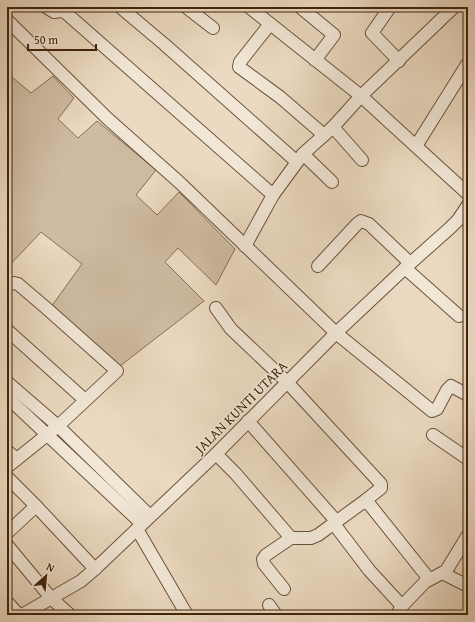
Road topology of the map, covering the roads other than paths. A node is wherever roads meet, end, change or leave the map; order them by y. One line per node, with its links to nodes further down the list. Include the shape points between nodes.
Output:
1 (46, 7): 22 (street, via 54,12 66,13)
2 (120, 7): 18 (street)
3 (186, 7): 10 (street)
4 (249, 7): 9 (street)
5 (300, 7): 11 (street, via 334,36)
6 (455, 7): 12 (street)
7 (385, 9): 12 (street, via 372,35)
8 (7, 20): 25 (street, via 108,119 179,182)
9 (270, 24): 11 (street); 16 (street, via 240,62 239,67 280,97)
10 (213, 28)
11 (315, 60): 14 (street)
12 (399, 61): 14 (street)
13 (468, 63): 17 (street)
14 (361, 96): 15 (street); 17 (street)
15 (334, 127): 16 (street); 19 (street)
16 (324, 135): 18 (street)
17 (416, 146): 21 (street)
18 (300, 158): 20 (street); 22 (street)
19 (362, 160)
20 (332, 182)
21 (468, 194)
22 (273, 196): 25 (street)
23 (468, 205): 24 (street, JALAN KUNTI UTARA)
24 (463, 222): 26 (street, JALAN KUNTI UTARA)
25 (245, 246): 32 (street)
26 (408, 265): 27 (street, via 369,224 361,221); 30 (street); 32 (street, JALAN KUNTI UTARA)
27 (318, 266)
28 (7, 285): 37 (street, via 18,284 117,371)
29 (216, 308): 34 (street, via 231,329)
30 (459, 316)
31 (7, 330): 37 (street)
32 (336, 333): 34 (street, JALAN KUNTI UTARA); 35 (street, via 432,411 437,409 451,386)
33 (7, 382): 39 (street)
34 (287, 382): 38 (street, JALAN KUNTI UTARA); 48 (street, via 381,484 381,488)
35 (468, 395)
36 (7, 397): 40 (street)
37 (85, 400): 39 (street)
38 (248, 421): 43 (street, JALAN KUNTI UTARA); 51 (street)
39 (58, 426): 40 (street); 50 (street)
40 (48, 434): 44 (street); 50 (street)
41 (433, 435): 45 (street)
42 (7, 450): 44 (street)
43 (216, 454): 50 (street, JALAN KUNTI UTARA); 54 (street)
44 (17, 459): 46 (street)
45 (468, 459)
46 (7, 467)
47 (7, 477): 49 (street)
48 (366, 500): 51 (street); 58 (street)
49 (36, 506): 52 (street); 56 (street)
50 (143, 523): 56 (street, JALAN KUNTI UTARA); 67 (street)
51 (335, 524): 54 (street, via 311,538); 63 (street)
52 (7, 533)
53 (468, 535): 57 (street, via 446,571)
54 (291, 538): 60 (street, via 263,559 266,568)
55 (7, 545): 61 (street)
56 (95, 569): 61 (street, JALAN KUNTI UTARA)
57 (442, 573): 58 (street); 59 (street)
58 (428, 579): 63 (street)
59 (468, 586)
60 (284, 590)
61 (51, 598): 65 (street, JALAN KUNTI UTARA); 66 (street)
62 (7, 602): 64 (street)
63 (400, 611)
64 (19, 615)
65 (22, 615)
66 (70, 615)
67 (187, 615)

